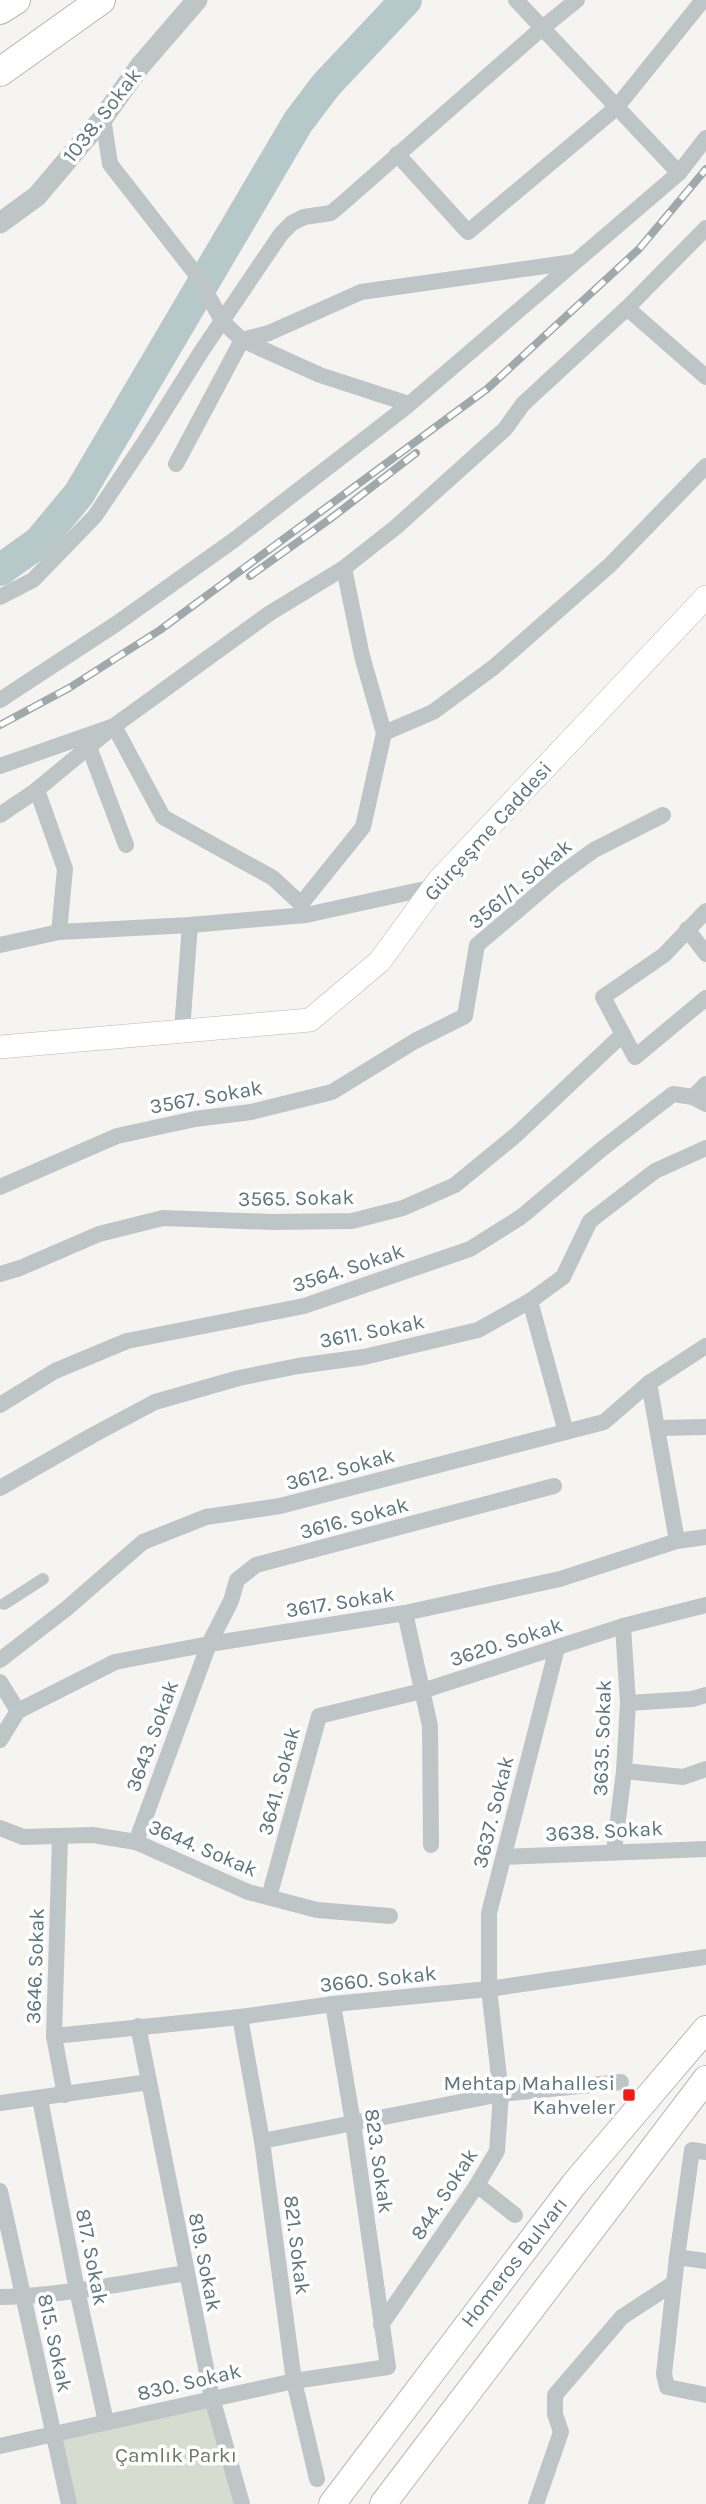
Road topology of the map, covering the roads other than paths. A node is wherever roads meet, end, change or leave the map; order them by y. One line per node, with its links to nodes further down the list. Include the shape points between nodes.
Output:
1 (16, 0): 7 (highway)
2 (101, 0): 9 (highway)
3 (197, 0): 11 (street, 1038. Sokak)
4 (516, 0): 8 (street)
5 (578, 0): 8 (street)
6 (703, 0): 10 (street)
7 (0, 10)
8 (541, 29): 10 (street); 13 (street)
9 (0, 72)
10 (616, 108): 13 (street, via 468,232); 14 (street)
11 (103, 118): 15 (street, 1038. Sokak, via 37,196); 19 (street, via 110,164 195,273)
12 (706, 138): 14 (street)
13 (397, 154): 19 (street, via 331,213 292,223)
14 (679, 173): 17 (street)
15 (0, 223)
16 (706, 228): 18 (street)
17 (575, 262): 20 (street, via 361,292 269,333); 22 (street)
18 (627, 308): 21 (street); 25 (street, via 523,404 505,429)
19 (220, 317): 20 (street); 26 (street, via 95,516 33,580)
20 (242, 340): 22 (street, via 320,375); 23 (street)
21 (706, 377)
22 (409, 404): 28 (street, via 202,563)
23 (176, 464)
24 (706, 466): 30 (street, via 610,565 494,667 433,712)
25 (344, 568): 29 (street, via 270,613); 30 (street)
26 (0, 597)
27 (706, 597): 37 (main road, Gürçeşme Caddesi)
28 (0, 700)
29 (114, 726): 31 (street); 32 (street); 38 (street, via 163,817 273,878)
30 (384, 733): 38 (street, via 363,827)
31 (89, 747): 33 (street); 36 (street)
32 (0, 766)
33 (37, 790): 34 (street); 42 (street, via 65,869)
34 (0, 815)
35 (663, 815): 48 (street, 3561/1. Sokak, via 594,849 477,945 465,1016)
36 (126, 845)
37 (433, 887): 38 (street); 46 (main road, Gürçeşme Caddesi, via 380,961 310,1020)
38 (304, 909): 40 (street)
39 (706, 912): 41 (street)
40 (190, 925): 42 (street); 46 (street)
41 (687, 929): 44 (street); 47 (street, via 664,955 603,997)
42 (59, 932): 43 (street)
43 (0, 945)
44 (706, 954)
45 (706, 998): 47 (street, via 635,1057)
46 (182, 1030): 49 (main road, Gürçeşme Caddesi)
47 (624, 1034): 54 (street, 3565. Sokak, via 455,1185 403,1208 352,1221 163,1218 99,1234)
48 (415, 1041): 53 (street, 3567. Sokak, via 332,1092 117,1136)
49 (0, 1046)
50 (706, 1084): 51 (street)
51 (699, 1101): 58 (street, 3564. Sokak, via 673,1094 521,1217 470,1249 304,1306 127,1341 55,1371)
52 (706, 1148): 55 (street, 3611. Sokak, via 655,1171 590,1221 563,1277)
53 (0, 1187)
54 (0, 1274)
55 (530, 1301): 61 (street); 63 (street, 3611. Sokak, via 478,1330 364,1357 239,1378 155,1402)
56 (706, 1346): 57 (street, 3612. Sokak)
57 (649, 1382): 60 (street); 61 (street, 3612. Sokak, via 604,1422)
58 (0, 1405)
59 (706, 1427): 60 (street)
60 (658, 1428): 65 (street)
61 (566, 1432): 73 (street, 3612. Sokak, via 280,1506 206,1517 144,1542)
62 (554, 1486): 71 (street, 3616. Sokak, via 256,1565 237,1580)
63 (0, 1488)
64 (706, 1537): 65 (street, 3617. Sokak)
65 (677, 1541): 69 (street, 3617. Sokak, via 560,1579)
66 (43, 1579): 67 (street)
67 (4, 1604)
68 (706, 1605): 70 (street, 3620. Sokak)
69 (405, 1613): 71 (street, 3617. Sokak); 75 (street)
70 (623, 1626): 72 (street, 3620. Sokak); 77 (street, 3635. Sokak)
71 (208, 1644): 78 (street, 3617. Sokak, via 115,1662); 85 (street, 3643. Sokak)
72 (557, 1648): 75 (street, 3620. Sokak); 89 (street, 3637. Sokak)
73 (0, 1660)
74 (0, 1682): 78 (street)
75 (422, 1690): 79 (street, 3620. Sokak); 86 (street, via 430,1726)
76 (706, 1695): 77 (street)
77 (628, 1703): 82 (street, 3635. Sokak)
78 (18, 1711): 80 (street)
79 (319, 1716): 90 (street, 3641. Sokak)
80 (0, 1740)
81 (706, 1769): 82 (street, via 683,1777)
82 (624, 1771): 88 (street, 3635. Sokak)
83 (0, 1828): 84 (street, 3644. Sokak, via 23,1837)
84 (60, 1837): 85 (street, 3644. Sokak, via 93,1835); 98 (street, 3646. Sokak)
85 (136, 1842): 90 (street, 3644. Sokak)
86 (431, 1844)
87 (706, 1849): 88 (street, 3638. Sokak)
88 (614, 1852): 89 (street, 3638. Sokak)
89 (504, 1857): 93 (street, 3637. Sokak, via 489,1913)
90 (269, 1897): 91 (street, 3644. Sokak, via 317,1910)
91 (390, 1916)
92 (706, 1957): 93 (street, 3660. Sokak)
93 (489, 1989): 94 (street, 3660. Sokak); 102 (street, 844. Sokak)
94 (333, 2004): 95 (street, 3660. Sokak); 106 (street, 823. Sokak)
95 (240, 2017): 96 (street, 3660. Sokak); 107 (street, 821. Sokak)
96 (138, 2026): 98 (street, 3660. Sokak); 100 (street, 819. Sokak)
97 (706, 2029): 130 (main road, Homeros Bulvarı, via 575,2183)
98 (54, 2036): 103 (street, 3646. Sokak)
99 (706, 2079): 131 (main road, Homeros Bulvarı)
100 (149, 2082): 103 (street); 114 (street, 819. Sokak)
101 (621, 2082): 102 (street)
102 (501, 2094): 106 (street); 109 (street, 844. Sokak, via 497,2151)
103 (65, 2095): 104 (street)
104 (40, 2099): 105 (street); 116 (street, 817. Sokak)
105 (0, 2103)
106 (353, 2123): 107 (street); 119 (street, 823. Sokak)
107 (262, 2141): 121 (street, 821. Sokak)
108 (699, 2151): 112 (street)
109 (477, 2185): 111 (street); 119 (street, 844. Sokak)
110 (0, 2191): 118 (street, 815. Sokak)
111 (515, 2215)
112 (677, 2257): 113 (street); 115 (street)
113 (706, 2261)
114 (186, 2273): 116 (street); 123 (street, 819. Sokak)
115 (674, 2283): 122 (street, via 664,2374 667,2387); 132 (street, via 622,2317 555,2395 561,2432)
116 (77, 2290): 118 (street); 124 (street, 817. Sokak)
117 (0, 2297): 118 (street)
118 (24, 2297): 125 (street, 815. Sokak)
119 (381, 2325): 120 (street, 823. Sokak)
120 (387, 2367): 121 (street, 830. Sokak)
121 (294, 2381): 123 (street, 830. Sokak); 127 (street, 821. Sokak)
122 (706, 2395)
123 (212, 2398): 124 (street, 830. Sokak); 129 (street, 819. Sokak)
124 (106, 2422): 125 (street, 830. Sokak)
125 (53, 2434): 126 (street, 830. Sokak); 128 (street, 815. Sokak)
126 (0, 2446)
127 (317, 2479)
128 (69, 2504)
129 (242, 2504)
130 (331, 2504)
131 (383, 2504)
132 (536, 2504)

